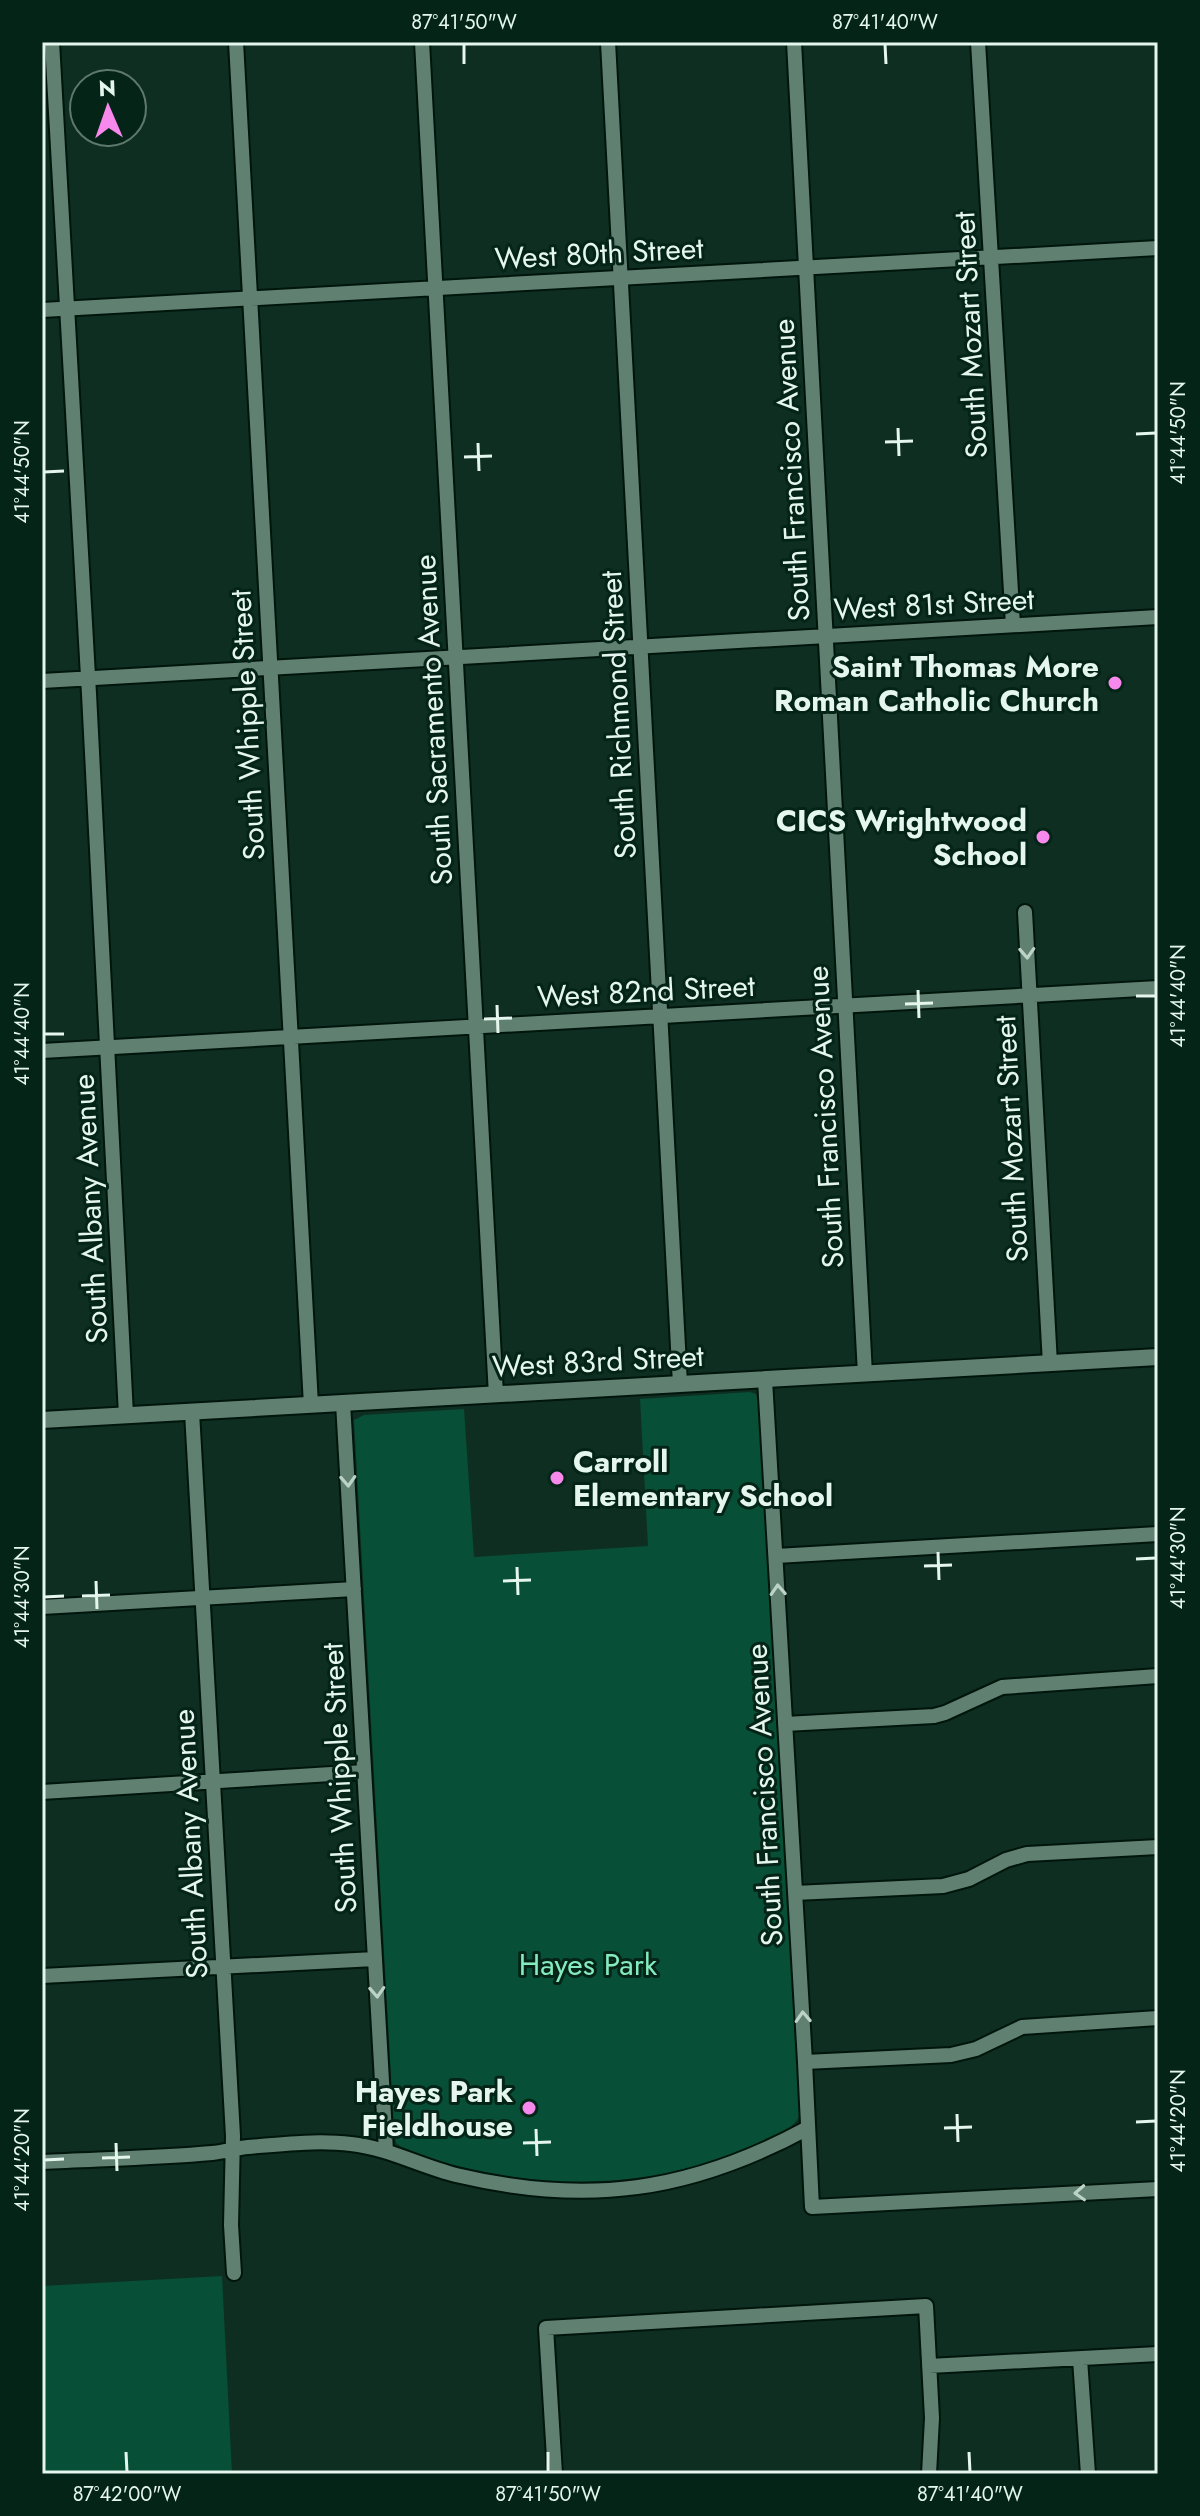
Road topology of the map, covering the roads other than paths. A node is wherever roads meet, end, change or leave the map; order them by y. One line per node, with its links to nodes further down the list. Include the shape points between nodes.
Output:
1 (52, 42): 13 (street, South Albany Avenue)
2 (236, 42): 12 (street, South Whipple Street)
3 (422, 42): 11 (street, South Sacramento Avenue)
4 (608, 42): 10 (street, South Richmond Street)
5 (794, 42): 9 (street, South Francisco Avenue)
6 (978, 42): 8 (street, South Mozart Street)
7 (1158, 248): 8 (street, West 80th Street)
8 (991, 257): 9 (street, West 80th Street); 16 (street, South Mozart Street)
9 (806, 268): 10 (street, West 80th Street); 17 (street, South Francisco Avenue)
10 (621, 278): 11 (street, West 80th Street); 18 (street, South Richmond Street)
11 (436, 288): 12 (street, West 80th Street); 19 (street, South Sacramento Avenue)
12 (250, 299): 13 (street, West 80th Street); 20 (street, South Whipple Street)
13 (67, 309): 14 (street, West 80th Street); 21 (street, South Albany Avenue)
14 (42, 310)
15 (1158, 617): 16 (street, West 81st Street)
16 (1013, 625): 17 (street, West 81st Street)
17 (825, 637): 18 (street, West 81st Street); 26 (street, South Francisco Avenue)
18 (641, 647): 19 (street, West 81st Street); 27 (street, South Richmond Street)
19 (456, 656): 20 (street, West 81st Street); 28 (street, South Sacramento Avenue)
20 (270, 668): 21 (street, West 81st Street); 29 (street, South Whipple Street)
21 (88, 678): 22 (street, West 81st Street); 30 (street, South Albany Avenue)
22 (42, 681)
23 (1025, 912): 25 (street, South Mozart Street, one-way to 25)
24 (1158, 988): 25 (street, West 82nd Street)
25 (1029, 995): 26 (street, West 82nd Street); 33 (street, South Mozart Street)
26 (845, 1005): 27 (street, West 82nd Street); 34 (street, South Francisco Avenue)
27 (661, 1016): 28 (street, West 82nd Street); 36 (street, South Richmond Street)
28 (476, 1027): 29 (street, West 82nd Street); 37 (street, South Sacramento Avenue)
29 (291, 1037): 30 (street, West 82nd Street); 39 (street, South Whipple Street)
30 (107, 1047): 31 (street, West 82nd Street); 41 (street, South Albany Avenue)
31 (42, 1051)
32 (1158, 1357): 33 (street, West 83rd Street)
33 (1050, 1364): 34 (street, West 83rd Street)
34 (865, 1374): 35 (street, West 83rd Street)
35 (765, 1380): 36 (street, West 83rd Street); 44 (street, South Francisco Avenue)
36 (680, 1384): 37 (street, West 83rd Street)
37 (496, 1395): 38 (street, West 83rd Street)
38 (343, 1403): 39 (street, West 83rd Street); 45 (street, South Whipple Street, one-way to 45)
39 (311, 1405): 40 (street, West 83rd Street)
40 (192, 1412): 41 (street, West 83rd Street); 46 (street, South Albany Avenue)
41 (126, 1415): 42 (street, West 83rd Street)
42 (42, 1420)
43 (1158, 1534): 44 (street)
44 (776, 1556): 49 (street, South Francisco Avenue, one-way to 44)
45 (354, 1589): 46 (street); 50 (street, South Whipple Street)
46 (202, 1597): 47 (street); 51 (street, South Albany Avenue)
47 (42, 1607)
48 (1158, 1676): 49 (street, via 1002,1687 934,1716)
49 (785, 1724): 54 (street, South Francisco Avenue)
50 (364, 1772): 51 (street); 55 (street, South Whipple Street)
51 (213, 1782): 52 (street); 56 (street, South Albany Avenue)
52 (42, 1792)
53 (1158, 1847): 54 (street, via 1027,1854 943,1886)
54 (795, 1893): 59 (street, South Francisco Avenue, one-way to 54)
55 (375, 1959): 56 (street); 62 (street, South Whipple Street, one-way to 62)
56 (223, 1966): 57 (street); 61 (street, South Albany Avenue)
57 (42, 1976)
58 (1158, 2018): 59 (street, via 1022,2027 951,2055)
59 (805, 2062): 60 (street, South Francisco Avenue)
60 (808, 2128): 62 (street, via 773,2147 690,2177 606,2190 491,2183); 64 (street, South Francisco Avenue, one-way to 60, via 812,2207)
61 (232, 2149): 62 (street, via 323,2142); 63 (street); 65 (street, South Albany Avenue)
62 (386, 2151)
63 (42, 2162)
64 (1158, 2189)
65 (234, 2273)
66 (1158, 2354): 67 (street)
67 (1080, 2359): 68 (street); 71 (street)
68 (929, 2366): 69 (street, via 926,2306 546,2328); 70 (street)
69 (555, 2474)
70 (929, 2474)
71 (1088, 2474)

